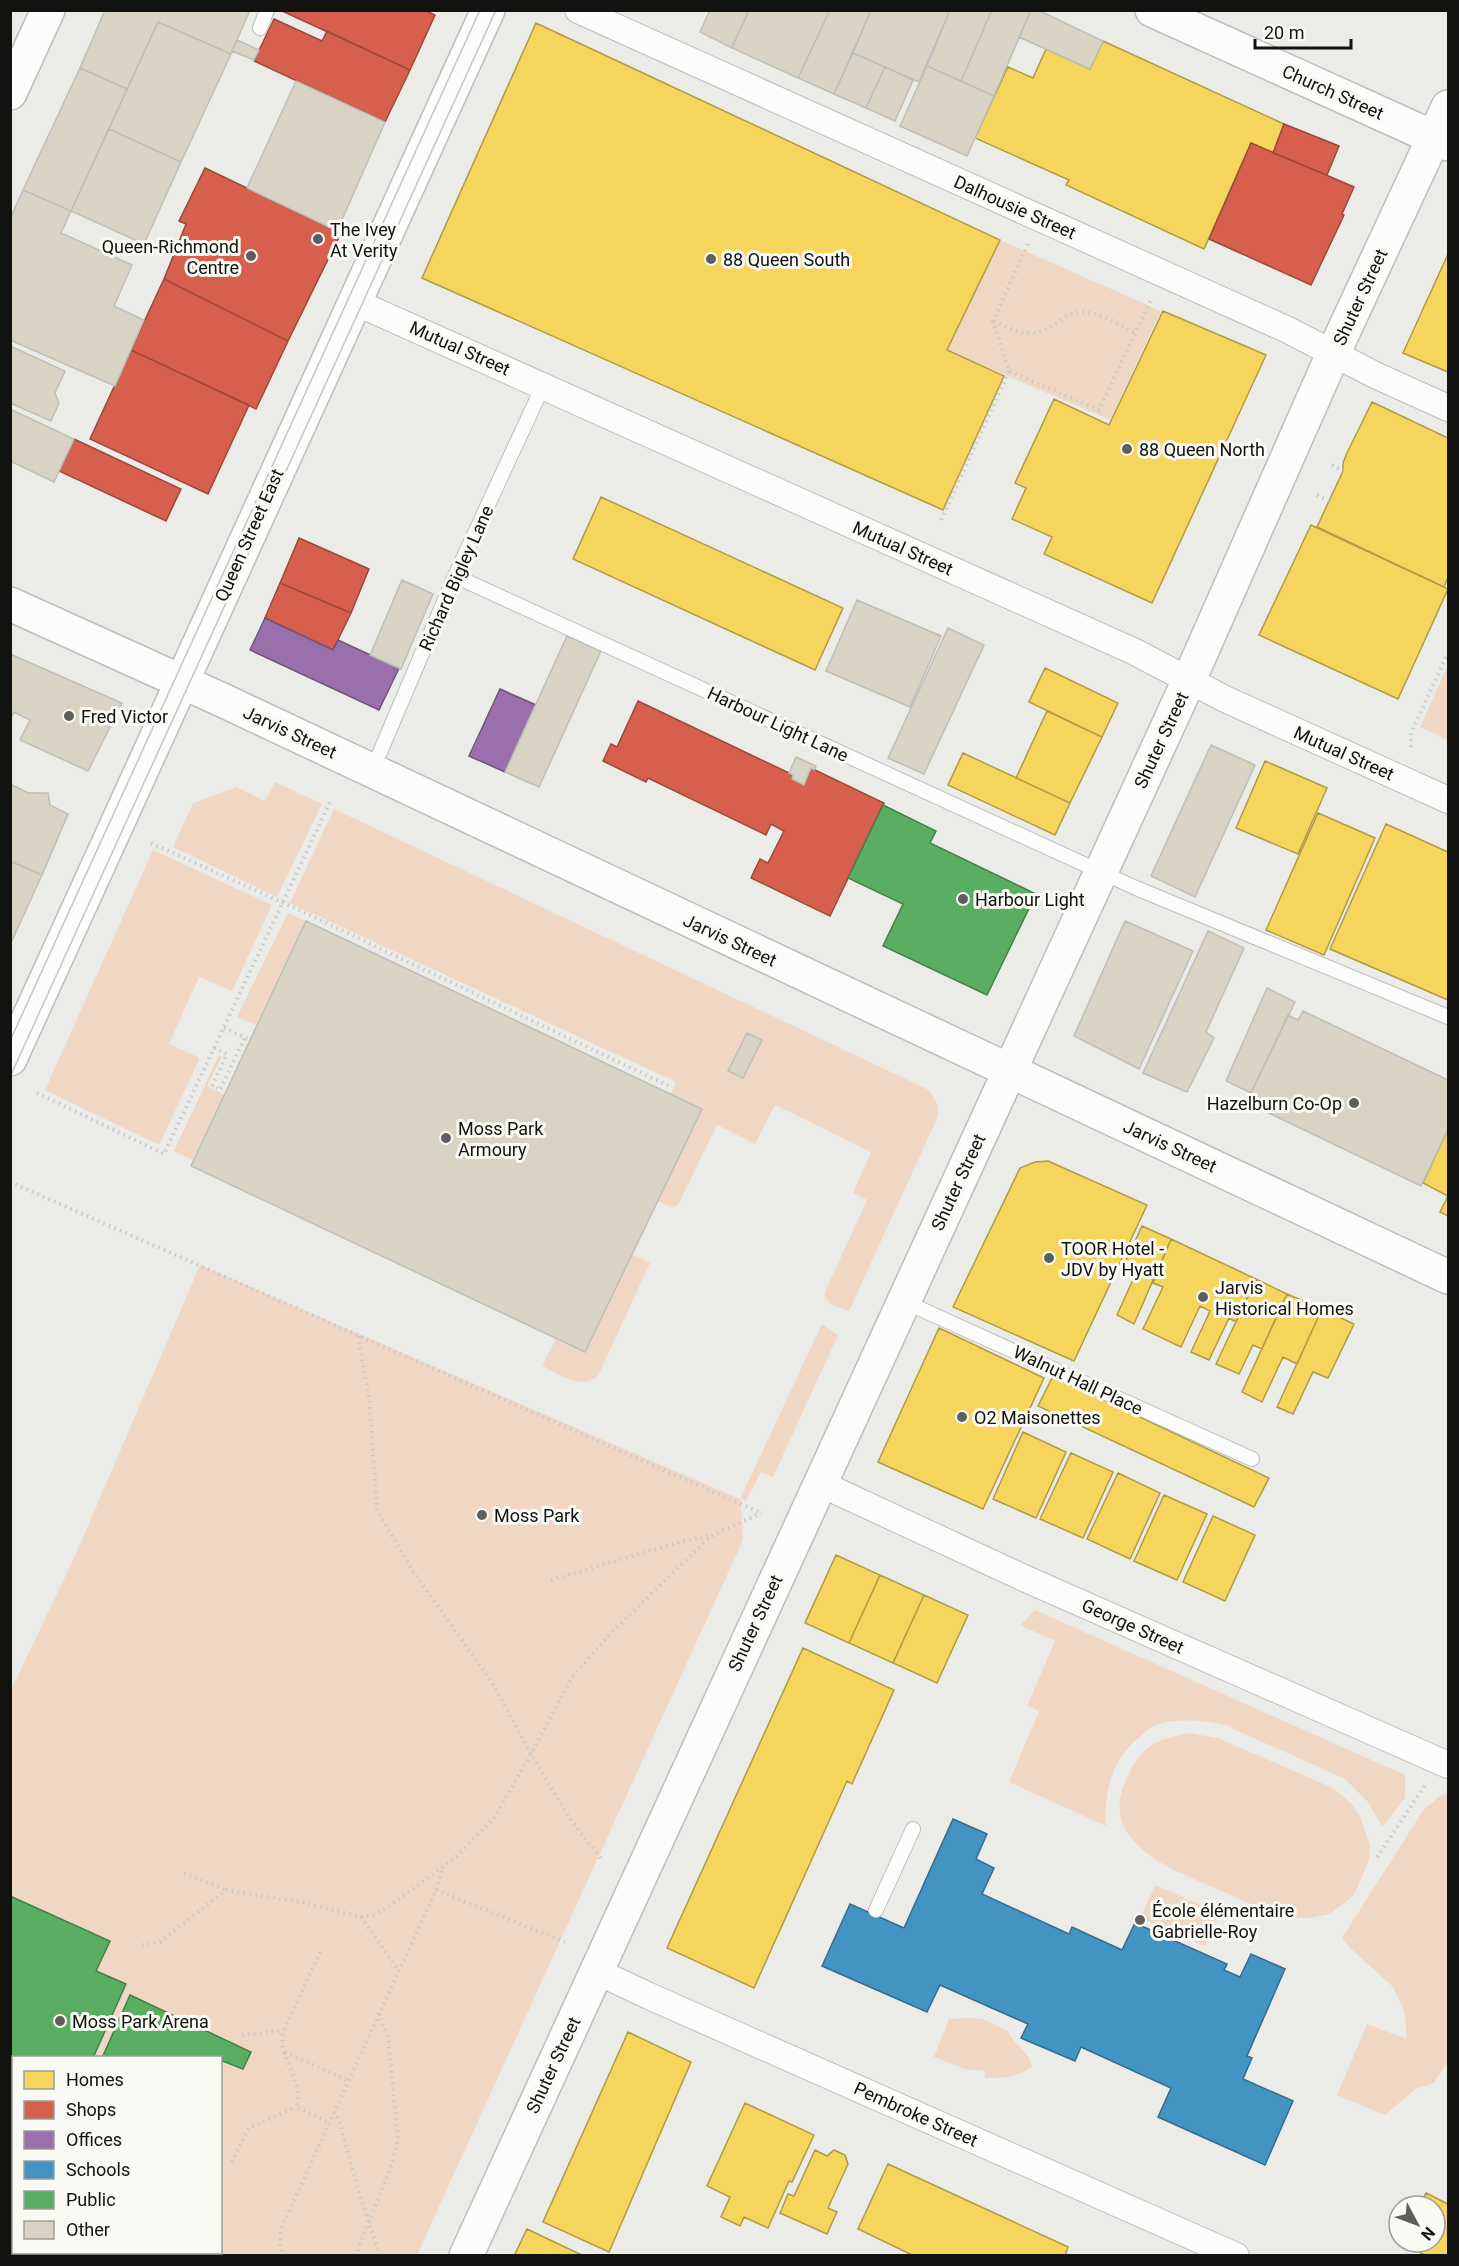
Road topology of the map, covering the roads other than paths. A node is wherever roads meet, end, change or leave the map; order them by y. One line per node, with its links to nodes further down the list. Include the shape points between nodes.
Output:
1 (48, 10): 7 (main road)
2 (267, 10): 6 (lane)
3 (488, 10): 10 (main road, Queen Street East)
4 (578, 10): 11 (street, Dalhousie Street)
5 (1152, 10): 9 (main road, Church Street)
6 (260, 28)
7 (10, 93)
8 (1449, 107): 9 (main road, Shuter Street)
9 (1441, 140): 11 (main road, Shuter Street)
10 (355, 302): 12 (street, Mutual Street); 17 (main road, Queen Street East)
11 (1334, 354): 13 (street, Dalhousie Street); 16 (main road, Shuter Street)
12 (543, 386): 14 (lane, Richard Bigley Lane); 16 (street, Mutual Street, via 1133,651)
13 (1449, 408)
14 (455, 576): 18 (lane, Richard Bigley Lane); 20 (lane, Harbour Light Lane)
15 (10, 604): 17 (main road, Jarvis Street)
16 (1189, 680): 19 (street, Mutual Street); 20 (main road, Shuter Street)
17 (182, 681): 18 (main road, Jarvis Street); 22 (main road, Queen Street East)
18 (372, 771): 23 (main road, Jarvis Street)
19 (1449, 800)
20 (1101, 872): 21 (lane, Harbour Light Lane); 23 (main road, Shuter Street)
21 (1449, 1017)
22 (10, 1059)
23 (1010, 1071): 24 (main road, Jarvis Street); 25 (main road, Shuter Street)
24 (1449, 1277)
25 (903, 1301): 26 (lane, Walnut Hall Place); 27 (main road, Shuter Street)
26 (1252, 1459)
27 (819, 1483): 28 (street, George Street); 31 (main road, Shuter Street)
28 (1439, 1772)
29 (913, 1828): 30 (lane)
30 (876, 1910)
31 (596, 1971): 32 (street, Pembroke Street); 33 (main road, Shuter Street)
32 (1222, 2253)
33 (466, 2256)

